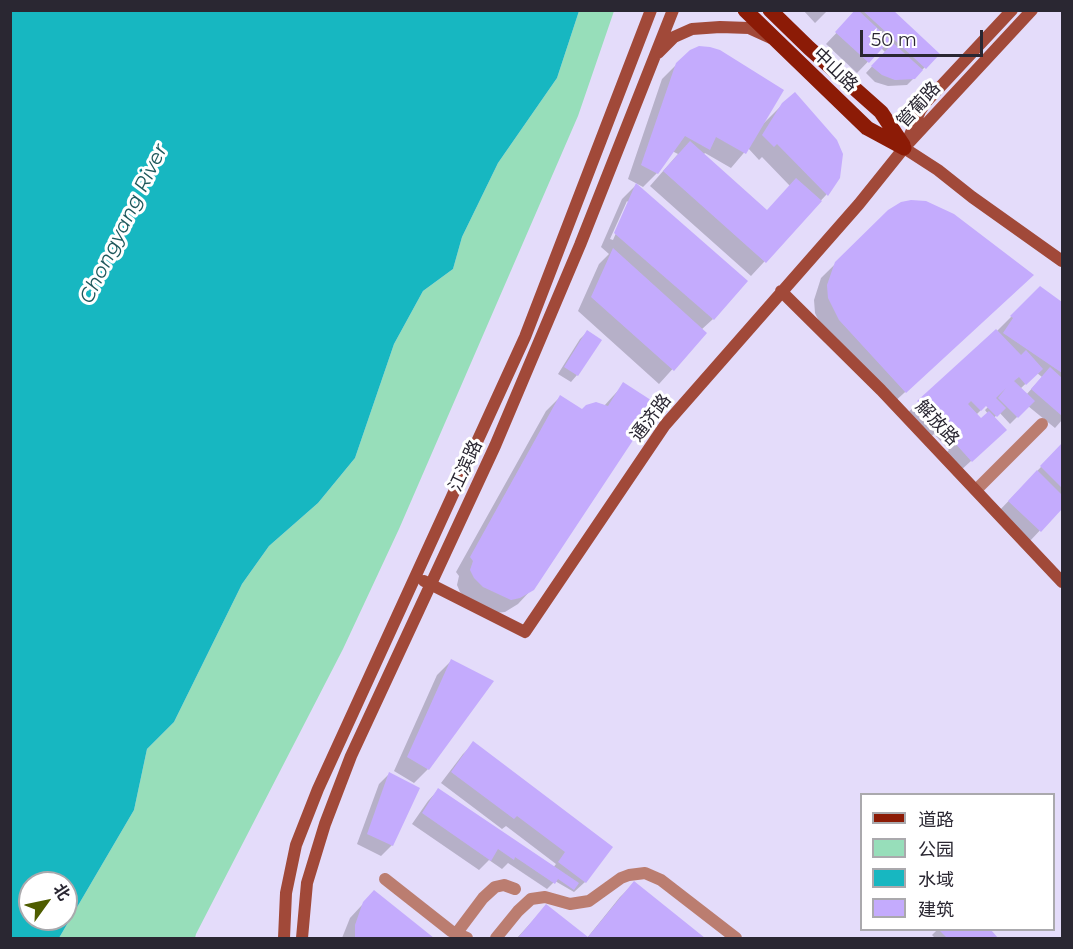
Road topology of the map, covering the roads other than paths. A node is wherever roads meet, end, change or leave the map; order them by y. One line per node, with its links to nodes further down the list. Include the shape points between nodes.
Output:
1 (651, 10): 14 (main road, 江滨路, via 525,337)
2 (673, 10): 8 (main road, 江滨路)
3 (745, 10): 7 (main road, 中山路)
4 (770, 10): 9 (main road, 中山路, via 881,112)
5 (1012, 10): 9 (main road, 管葡路, via 926,102)
6 (1032, 10): 9 (main road, 管葡路)
7 (777, 41): 8 (main road, via 749,28 693,29 674,37); 9 (main road, 中山路, via 867,128)
8 (655, 56): 16 (main road, 江滨路, via 504,425)
9 (904, 148): 10 (main road, 中山路); 11 (main road, 通济路)
10 (1062, 261)
11 (781, 291): 13 (main road, 解放路); 16 (main road, 通济路, via 665,425 525,632)
12 (1042, 424): 13 (street)
13 (976, 490): 15 (main road, 解放路)
14 (415, 576): 16 (main road, 通济路); 20 (main road, 江滨路, via 335,748 296,846 286,893)
15 (1062, 582)
16 (430, 584): 21 (main road, 江滨路, via 351,756 325,825 307,883)
17 (385, 879): 19 (street)
18 (515, 889): 19 (street, via 495,887 483,898)
19 (461, 936)
20 (284, 939)
21 (302, 939)
22 (496, 939): 23 (street, via 531,899 588,902 621,878 645,873 661,880)
23 (736, 939)

